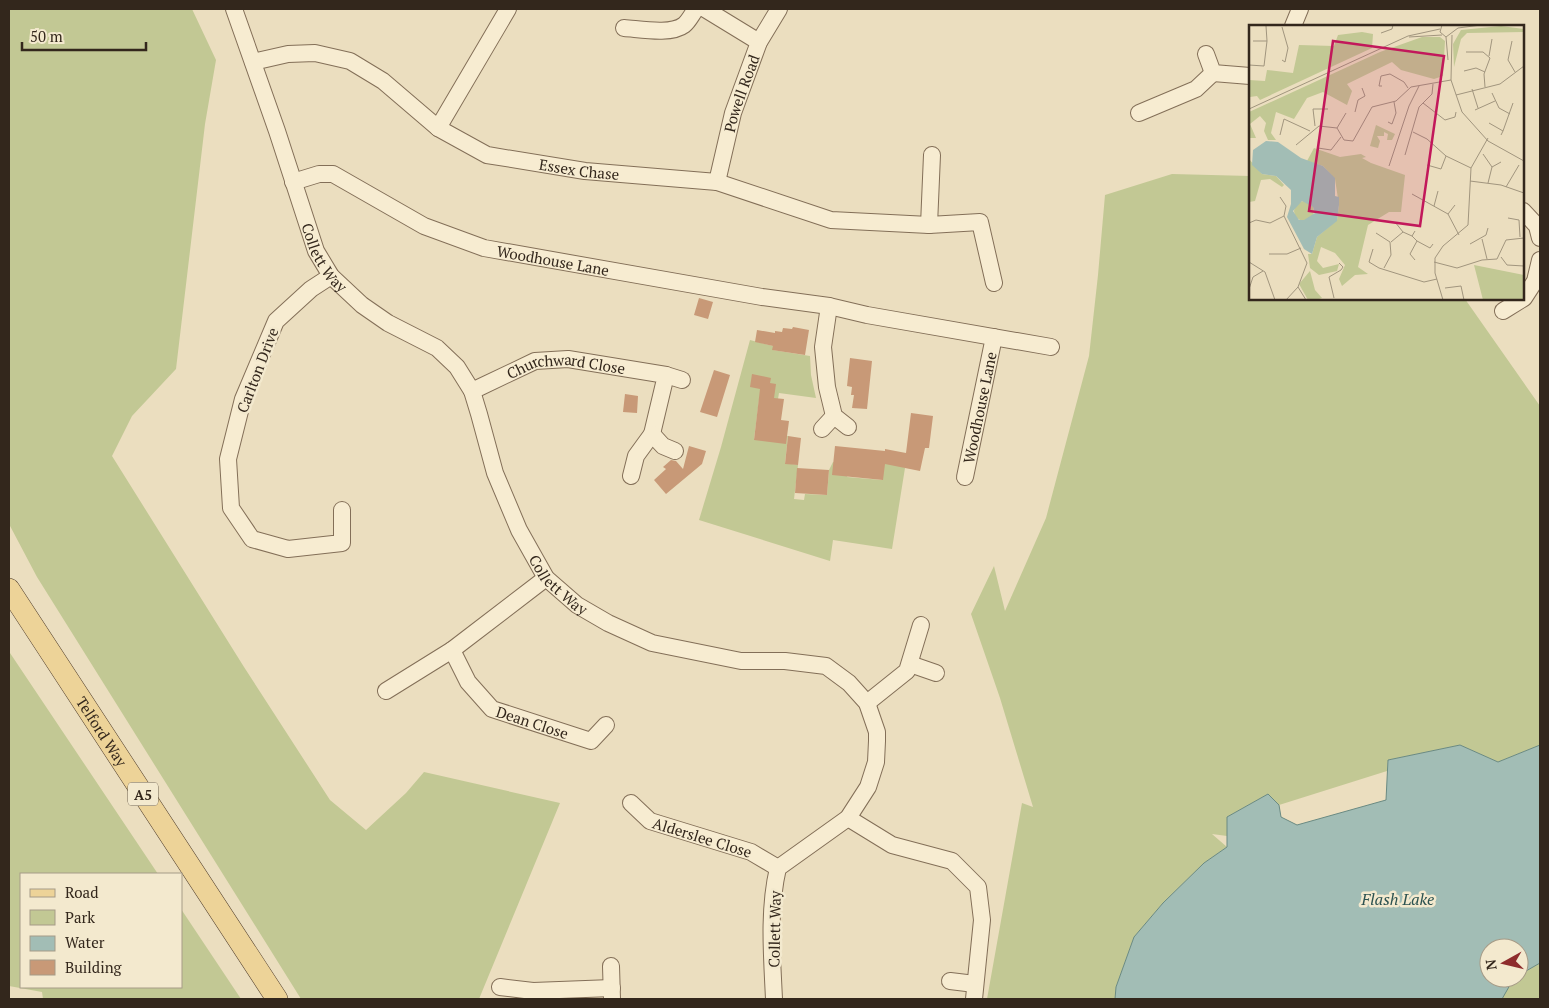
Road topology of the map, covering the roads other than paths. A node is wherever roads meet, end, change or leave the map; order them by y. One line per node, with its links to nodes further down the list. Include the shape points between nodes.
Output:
1 (234, 9): 11 (street, Collett Way)
2 (508, 9): 15 (street)
3 (696, 9): 8 (street, via 678,28)
4 (705, 9): 9 (street)
5 (779, 9): 9 (street, Powell Road)
6 (1300, 9): 7 (street)
7 (1292, 25)
8 (624, 28)
9 (759, 42): 18 (street, Powell Road, via 733,113)
10 (1206, 54): 12 (street)
11 (253, 62): 15 (street, Essex Chase, via 288,54 315,53 350,61 383,82); 17 (street, Collett Way)
12 (1214, 73): 13 (street); 14 (street, via 1196,89)
13 (1249, 76)
14 (1140, 113)
15 (438, 128): 18 (street, Essex Chase, via 487,154 585,171)
16 (932, 155): 20 (street)
17 (293, 182): 23 (street, Collett Way, via 316,251); 27 (street, Woodhouse Lane, via 319,174 334,174 424,226 484,248)
18 (718, 182): 20 (street, Essex Chase, via 831,220)
19 (1524, 211): 21 (street)
20 (929, 225): 24 (street, Essex Chase, via 980,222)
21 (1539, 229)
22 (1540, 260): 25 (street, via 1535,281)
23 (331, 276): 33 (street, Collett Way, via 362,306 437,348 457,367); 41 (street, Carlton Drive, via 311,289 276,321 243,398 228,459 231,508 252,539 288,549 342,543)
24 (994, 283)
25 (1524, 298)
26 (1521, 300): 28 (street)
27 (829, 306): 29 (street, Woodhouse Lane); 34 (street, via 823,346)
28 (1503, 311)
29 (994, 337): 30 (street, Woodhouse Lane); 40 (street, Woodhouse Lane)
30 (1051, 347)
31 (666, 375): 32 (street, Churchward Close); 33 (street, Churchward Close, via 568,359 535,361); 37 (street)
32 (682, 380)
33 (472, 391): 42 (street, Collett Way, via 495,474 519,530)
34 (834, 416): 35 (street); 36 (street)
35 (848, 427)
36 (822, 428)
37 (652, 434): 38 (street, via 663,446); 39 (street, via 636,456)
38 (675, 451)
39 (631, 476)
40 (966, 477)
41 (342, 510)
42 (546, 578): 45 (street); 49 (street, Collett Way, via 578,605 652,643 741,661 785,661 826,666 849,683)
43 (9, 589): 59 (main road, Telford Way / A5)
44 (921, 624): 46 (street)
45 (452, 650): 48 (street); 50 (street, Dean Close, via 468,682 492,709 592,740)
46 (910, 664): 47 (street); 49 (street, via 907,671)
47 (936, 673)
48 (386, 691)
49 (867, 703): 52 (street, Collett Way, via 876,732 876,762 868,787)
50 (606, 725)
51 (631, 803): 53 (street, Alderslee Close, via 650,821 751,852)
52 (848, 818): 53 (street, Collett Way); 57 (street, via 892,845 952,861 978,886 982,920)
53 (778, 868): 60 (street, Collett Way, via 773,887)
54 (610, 966): 58 (street)
55 (950, 981): 57 (street)
56 (500, 987): 58 (street)
57 (975, 992)
58 (612, 993)
59 (277, 999)
60 (774, 999)

